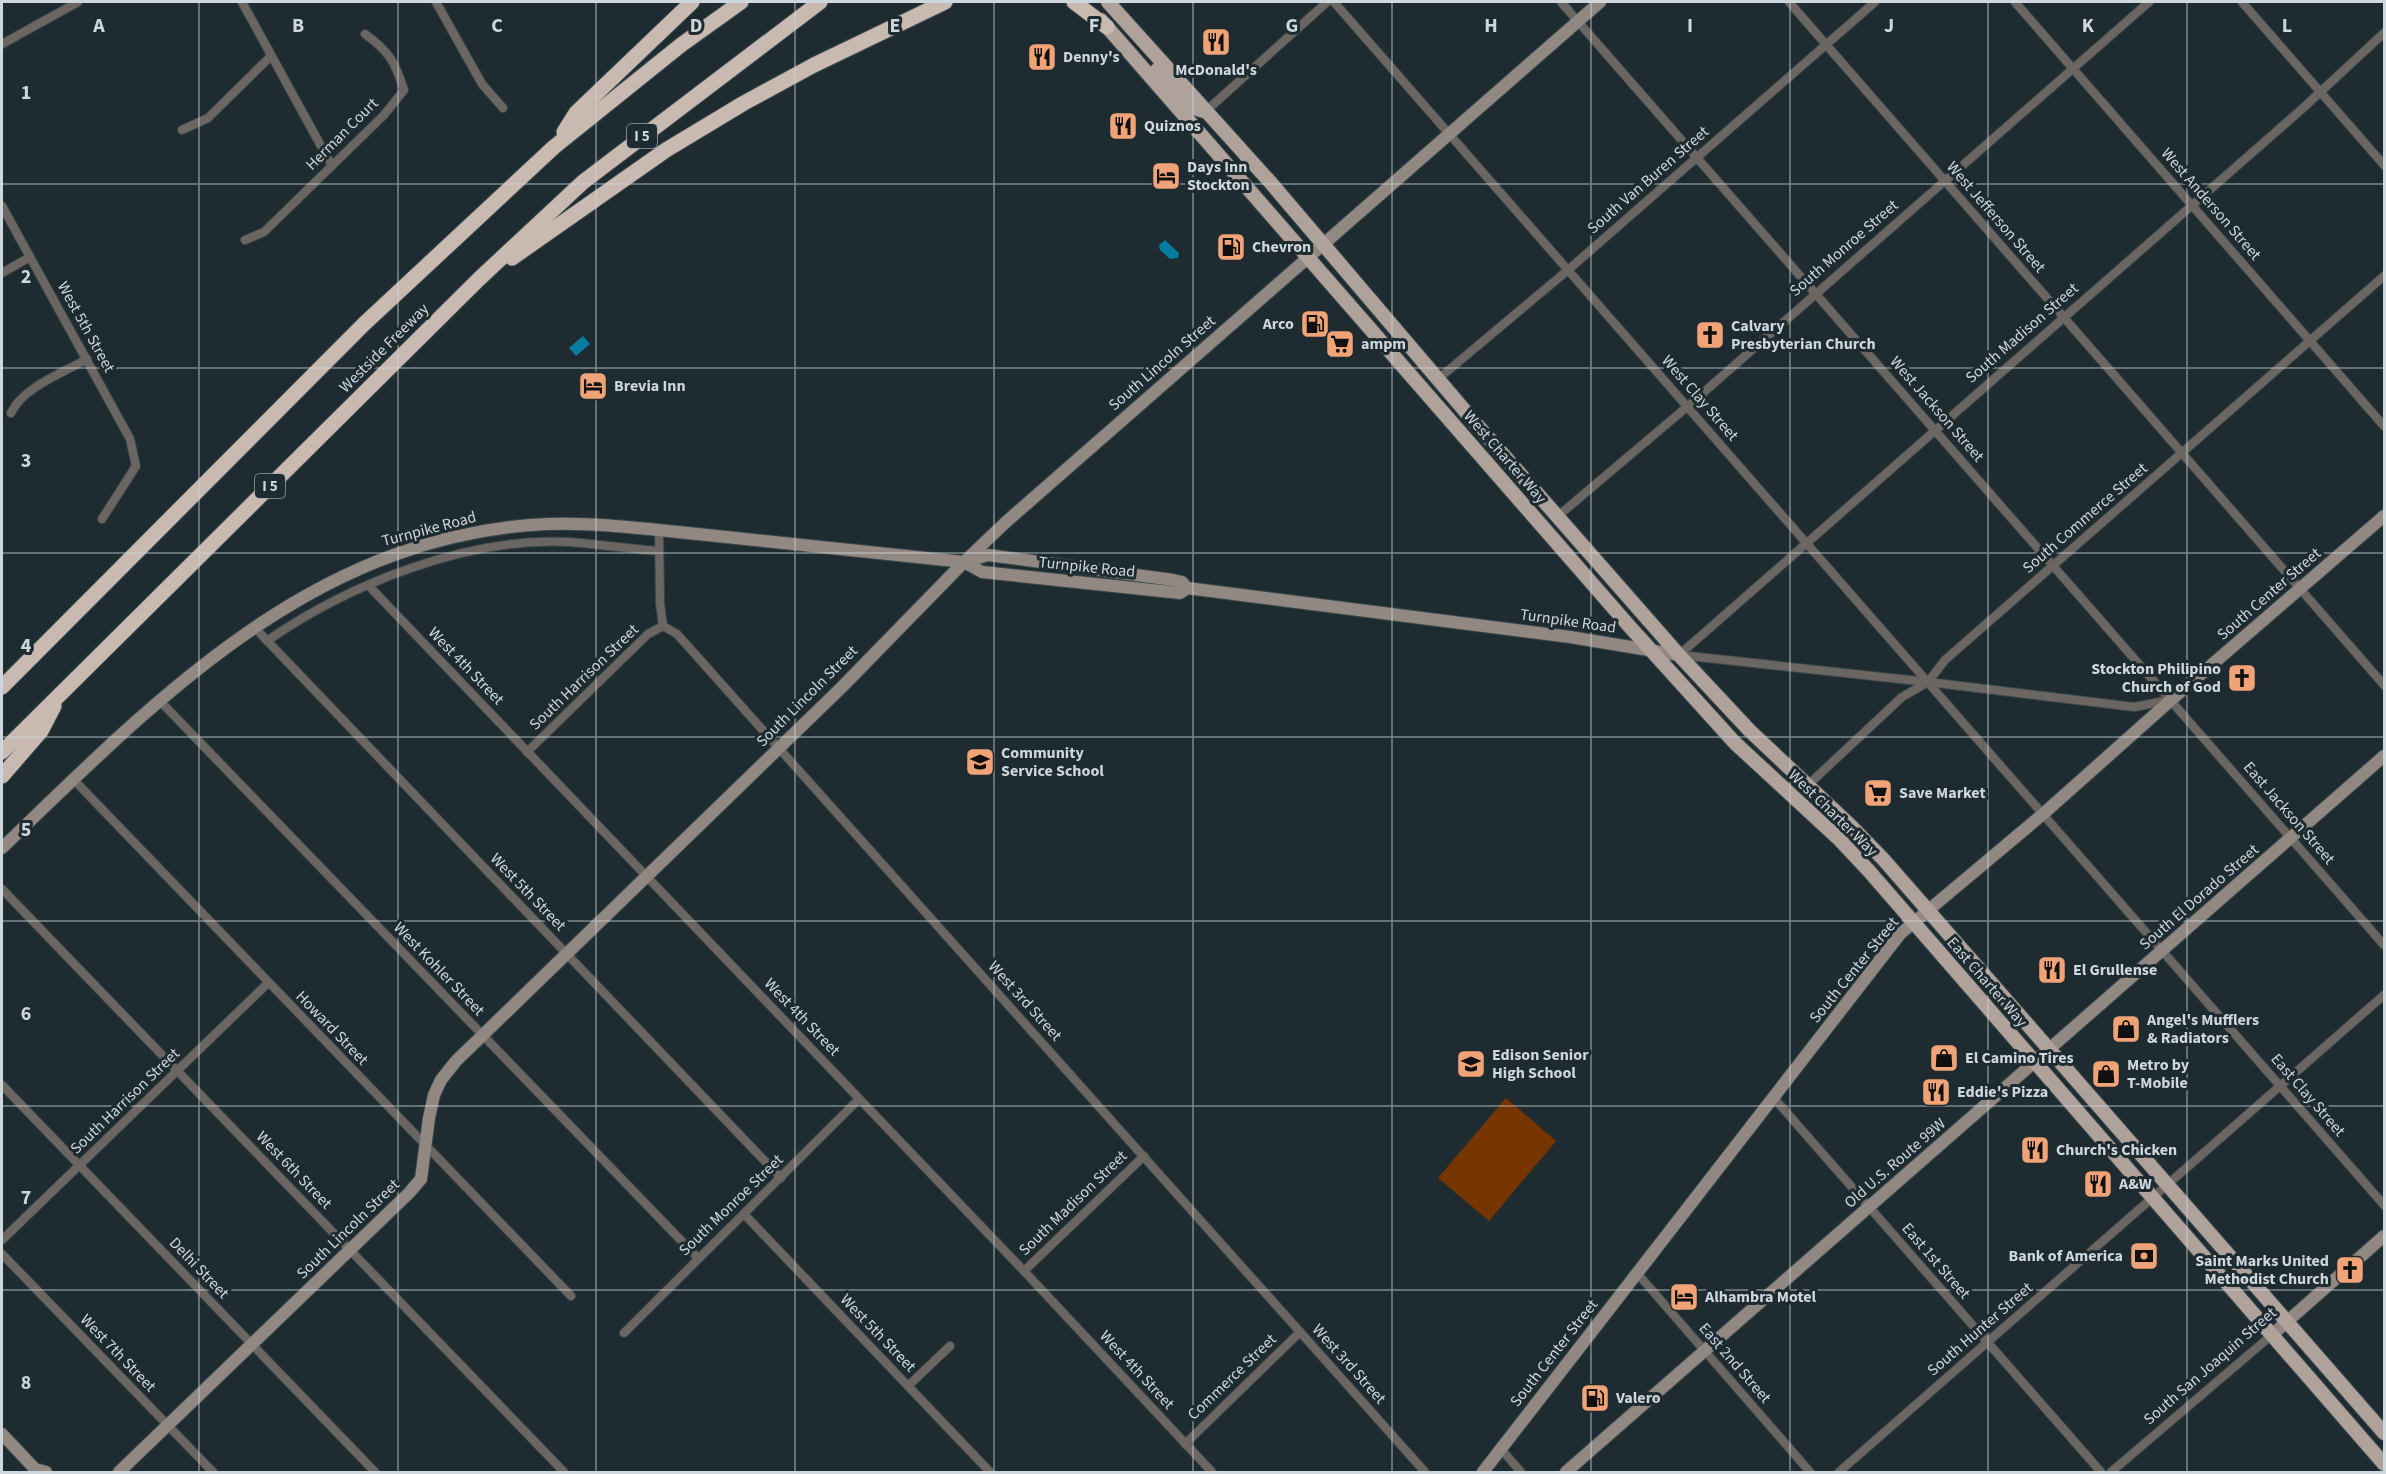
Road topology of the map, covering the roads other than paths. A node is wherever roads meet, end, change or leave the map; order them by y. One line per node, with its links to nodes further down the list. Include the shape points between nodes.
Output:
1 (78, 2): 24 (street)
2 (242, 2): 26 (street)
3 (436, 2): 30 (street, via 482,84)
4 (692, 2): 34 (highway, via 576,113)
5 (741, 2): 34 (highway, Westside Freeway)
6 (820, 2): 48 (highway, Westside Freeway / I 5, via 583,182)
7 (1074, 2): 21 (highway)
8 (1084, 2): 21 (main road, West Charter Way)
9 (1108, 2): 31 (main road, West Charter Way)
10 (1327, 2): 31 (street)
11 (1334, 2): 33 (street, West Clay Street)
12 (1561, 2): 20 (street, West Jackson Street)
13 (1600, 2): 20 (street, South Lincoln Street)
14 (1789, 2): 25 (street, West Jefferson Street)
15 (1875, 2): 25 (street, South Van Buren Street)
16 (2015, 2): 28 (street, West Anderson Street)
17 (2149, 2): 28 (street, South Monroe Street)
18 (2242, 2): 29 (street)
19 (943, 3): 48 (highway, via 744,103 666,150)
20 (1578, 21): 33 (street, South Lincoln Street); 35 (street, West Jackson Street)
21 (1107, 27): 27 (main road, West Charter Way)
22 (2385, 33): 29 (street, South Madison Street)
23 (365, 34): 37 (street, Herman Court, via 384,48 396,66 404,90)
24 (2, 44)
25 (1826, 44): 35 (street, South Van Buren Street); 38 (street, West Jefferson Street)
26 (271, 56): 32 (street, via 208,118); 37 (street)
27 (1138, 63): 31 (main road, via 1156,69 1188,106); 44 (main road, West Charter Way)
28 (2073, 68): 38 (street, South Monroe Street); 39 (street, West Anderson Street)
29 (2320, 91): 36 (street); 39 (street, South Madison Street)
30 (503, 108)
31 (1206, 111): 42 (main road, West Charter Way)
32 (182, 130)
33 (1451, 135): 42 (street, South Lincoln Street); 45 (street, West Clay Street)
34 (554, 147): 77 (highway, Westside Freeway, via 364,324)
35 (1698, 157): 45 (street, South Van Buren Street); 49 (street, West Jackson Street)
36 (2385, 165)
37 (332, 166): 41 (street, Herman Court, via 264,232)
38 (1944, 180): 49 (street, South Monroe Street); 50 (street, West Jefferson Street)
39 (2192, 204): 50 (street, South Madison Street); 51 (street, West Anderson Street)
40 (2, 206): 43 (street, West 5th Street)
41 (245, 240)
42 (1322, 244): 44 (street, South Lincoln Street); 54 (main road, West Charter Way)
43 (30, 257): 46 (street); 53 (street, West 5th Street)
44 (1307, 257): 52 (main road, West Charter Way); 67 (street, South Lincoln Street)
45 (1568, 270): 54 (street, South Van Buren Street); 55 (street, West Clay Street)
46 (2, 273)
47 (2385, 276): 51 (street, South Commerce Street)
48 (479, 279): 82 (highway, Westside Freeway / I 5)
49 (1816, 293): 55 (street, South Monroe Street); 58 (street, West Jackson Street)
50 (2063, 317): 58 (street, South Madison Street); 59 (street, West Jefferson Street)
51 (2310, 341): 57 (street, West Anderson Street); 59 (street, South Commerce Street)
52 (1387, 347): 54 (main road, via 1401,350 1427,378); 60 (main road, West Charter Way)
53 (87, 359): 56 (street, via 32,390 14,405); 63 (street, West 5th Street, via 130,439 136,466)
54 (1438, 379): 61 (main road, West Charter Way)
55 (1688, 406): 61 (street, South Monroe Street); 65 (street, West Clay Street)
56 (11, 413)
57 (2385, 426)
58 (1935, 429): 65 (street, South Madison Street); 68 (street, West Jackson Street)
59 (2182, 453): 68 (street, South Commerce Street); 71 (street, West Jefferson Street)
60 (1509, 487): 61 (main road, via 1518,485 1550,519); 75 (main road, West Charter Way)
61 (1558, 516): 76 (main road, West Charter Way)
62 (2385, 516): 71 (street, South Center Street)
63 (102, 519)
64 (659, 531): 66 (street); 67 (street, Turnpike Road); 73 (street, Turnpike Road, via 582,523 545,524 445,539 340,576)
65 (1806, 542): 76 (street, South Madison Street); 79 (street, West Clay Street)
66 (659, 551): 69 (street, via 567,542 505,545 440,559); 72 (street)
67 (964, 562): 70 (street, Turnpike Road, via 982,572 1180,593); 70 (street, Turnpike Road, via 988,555 1173,580); 85 (street, South Lincoln Street)
68 (2054, 566): 79 (street, South Commerce Street, via 1945,660); 84 (street, West Jackson Street)
69 (368, 585): 74 (street); 86 (street, West 4th Street)
70 (1187, 588): 75 (street, Turnpike Road, via 1570,637)
71 (2300, 588): 80 (street, West Jefferson Street); 84 (street, South Center Street)
72 (663, 626): 85 (street, West 3rd Street, via 677,634); 86 (street, South Harrison Street, via 648,634)
73 (254, 627): 74 (street, West 5th Street); 83 (street, Turnpike Road)
74 (267, 641): 101 (street, West 5th Street)
75 (1653, 652): 76 (street, Turnpike Road); 98 (main road, West Charter Way, via 1735,743 1838,838)
76 (1679, 654): 79 (street, Turnpike Road); 91 (main road, West Charter Way, via 1750,731)
77 (24, 665): 78 (highway); 81 (highway, Westside Freeway)
78 (2, 676)
79 (1928, 681): 84 (street, Turnpike Road, via 2134,707); 91 (street, South Commerce Street, via 1902,697); 92 (street, West Clay Street)
80 (2385, 685)
81 (2, 687)
82 (61, 693): 87 (highway, Westside Freeway / I 5); 89 (highway, via 41,731)
83 (159, 700): 90 (street, Turnpike Road); 104 (street, West Kohler Street)
84 (2171, 700): 92 (street, South Center Street); 93 (street, East Jackson Street)
85 (778, 747): 95 (street, South Lincoln Street); 113 (street, West 3rd Street)
86 (527, 752): 95 (street, West 4th Street)
87 (2, 753)
88 (2385, 756): 93 (street, South El Dorado Street)
89 (2, 776)
90 (73, 779): 94 (street, Turnpike Road); 102 (street, Howard Street)
91 (1808, 784): 97 (main road, West Charter Way, via 1868,843)
92 (2043, 814): 97 (street, South Center Street); 100 (street, East Clay Street)
93 (2291, 838): 99 (street, East Jackson Street); 100 (street, South El Dorado Street)
94 (2, 848)
95 (646, 877): 101 (street, South Lincoln Street); 111 (street, West 4th Street)
96 (2, 889): 107 (street, West 6th Street)
97 (1928, 911): 98 (street, South Center Street); 105 (main road, East Charter Way)
98 (1914, 923): 106 (main road, East Charter Way); 110 (street, South Center Street, via 1900,934)
99 (2385, 945)
100 (2162, 951): 105 (street, South El Dorado Street); 109 (street, East Clay Street)
101 (566, 954): 104 (street, South Lincoln Street); 115 (street, West 5th Street)
102 (268, 983): 107 (street, South Harrison Street); 112 (street, Howard Street)
103 (2385, 995): 109 (street, South Hunter Street)
104 (482, 1035): 112 (street, South Lincoln Street, via 441,1080 434,1095); 125 (street, West Kohler Street)
105 (2048, 1049): 106 (street, South El Dorado Street); 116 (main road)
106 (2035, 1063): 117 (main road); 119 (street, Old U.S. Route 99W)
107 (177, 1071): 114 (street, South Harrison Street); 123 (street, West 6th Street)
108 (2, 1085): 114 (street, Delhi Street)
109 (2281, 1086): 116 (street, South Hunter Street); 118 (street, East Clay Street)
110 (1773, 1097): 119 (street, East 1st Street); 127 (street, South Center Street)
111 (859, 1099): 115 (street, South Monroe Street); 126 (street, West 4th Street)
112 (426, 1146): 123 (street, South Lincoln Street, via 422,1179); 128 (street, Howard Street)
113 (1144, 1156): 126 (street, South Madison Street); 130 (street, West 3rd Street)
114 (79, 1165): 122 (street, South Harrison Street); 134 (street, Delhi Street)
115 (781, 1178): 120 (street, South Monroe Street)
116 (2168, 1185): 117 (street, South Hunter Street); 129 (main road)
117 (2154, 1197): 132 (main road); 133 (street, South Hunter Street)
118 (2385, 1205)
119 (1869, 1207): 133 (street, East 1st Street); 136 (street, Old U.S. Route 99W)
120 (744, 1214): 125 (street, South Monroe Street); 137 (street, West 5th Street)
121 (2385, 1236): 129 (street, South San Joaquin Street)
122 (2, 1240)
123 (350, 1250): 134 (street, South Lincoln Street); 148 (street, West 6th Street)
124 (2, 1254): 138 (street, West 7th Street)
125 (698, 1258): 131 (street, South Monroe Street)
126 (1024, 1271): 141 (street, West 4th Street)
127 (1637, 1273): 136 (street, East 2nd Street); 142 (street, South Center Street)
128 (572, 1296)
129 (2287, 1322): 132 (street, South San Joaquin Street); 139 (main road)
130 (1300, 1332): 141 (street, Commerce Street); 151 (street, West 3rd Street)
131 (624, 1333)
132 (2273, 1334): 143 (main road); 158 (street, South San Joaquin Street)
133 (1988, 1343): 156 (street, South Hunter Street); 157 (street, East 1st Street)
134 (252, 1345): 138 (street, South Lincoln Street); 147 (street, Delhi Street)
135 (950, 1346): 137 (street)
136 (1704, 1351): 154 (street, Old U.S. Route 99W); 155 (street, East 2nd Street)
137 (908, 1386): 149 (street, West 5th Street)
138 (168, 1426): 145 (street, South Lincoln Street); 146 (street, West 7th Street)
139 (2385, 1433)
140 (2, 1434): 144 (street)
141 (1185, 1444): 150 (street, West 4th Street)
142 (1501, 1449): 152 (street, South Center Street); 153 (street)
143 (2385, 1464)
144 (39, 1471)
145 (119, 1473)
146 (213, 1473)
147 (375, 1473)
148 (564, 1473)
149 (990, 1473)
150 (1212, 1473)
151 (1425, 1473)
152 (1483, 1473)
153 (1521, 1473)
154 (1566, 1473)
155 (1810, 1473)
156 (1839, 1473)
157 (2101, 1473)
158 (2111, 1473)

